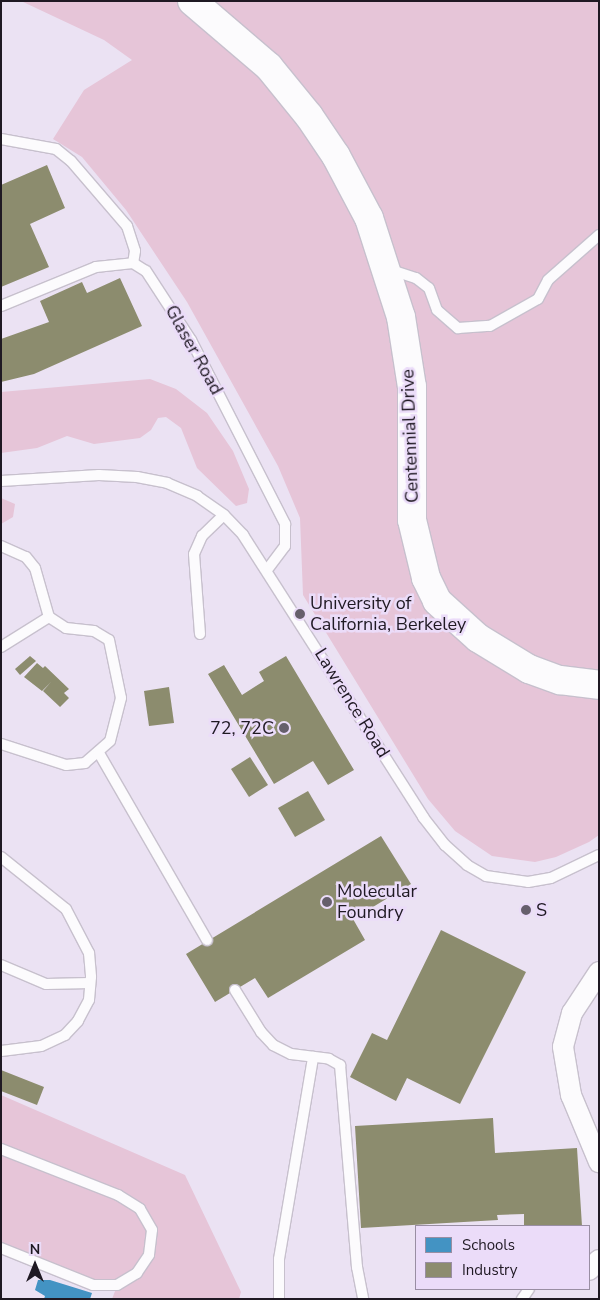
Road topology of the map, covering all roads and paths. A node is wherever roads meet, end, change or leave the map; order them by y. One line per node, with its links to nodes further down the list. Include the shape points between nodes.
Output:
1 (192, 1): 5 (street, Centennial Drive, via 269,67 309,116 336,156 369,218)
2 (1, 139): 4 (lane, via 56,149 71,161 127,226 135,251)
3 (599, 235): 5 (lane, via 548,280 538,299 490,326 458,328 437,310 429,288 416,278)
4 (133, 264): 6 (lane, via 115,264 80,272); 10 (lane, Glaser Road, via 146,271 160,288 191,340 285,524 285,546)
5 (388, 270): 14 (street, Centennial Drive, via 401,316 412,387 412,520 426,578 437,601 478,638 529,668 560,680)
6 (1, 306)
7 (1, 481): 8 (lane, Lawrence Road, via 99,475 137,477 167,483 197,496)
8 (224, 515): 10 (lane, Lawrence Road); 12 (lane, via 202,536 194,554)
9 (1, 546): 11 (lane, via 26,557 35,568)
10 (268, 570): 17 (lane, Lawrence Road, via 423,817 445,845 467,865 486,876 528,882 552,878)
11 (49, 616): 13 (lane); 16 (lane, via 66,628 101,634 112,648 121,698 110,741)
12 (200, 634)
13 (1, 647)
14 (599, 685)
15 (1, 744): 16 (lane, via 66,765 85,763)
16 (99, 753): 19 (lane)
17 (599, 855)
18 (1, 857): 22 (lane, via 66,909 89,953)
19 (207, 940)
20 (1, 965): 22 (lane, via 46,984)
21 (599, 972): 27 (street, via 572,1013 563,1047 571,1095)
22 (90, 983): 24 (lane, via 89,1000 78,1021 65,1035 41,1046)
23 (235, 990): 25 (lane, via 273,1045 291,1054)
24 (1, 1051)
25 (313, 1057): 31 (lane, via 279,1259); 32 (lane, via 329,1059 340,1066 344,1082 357,1267)
26 (1, 1149): 28 (lane, via 118,1195 140,1210 152,1230 149,1255 137,1273 117,1285 93,1285)
27 (599, 1162)
28 (1, 1248)
29 (599, 1260): 30 (street)
30 (590, 1269)
31 (279, 1299)
32 (363, 1299)

